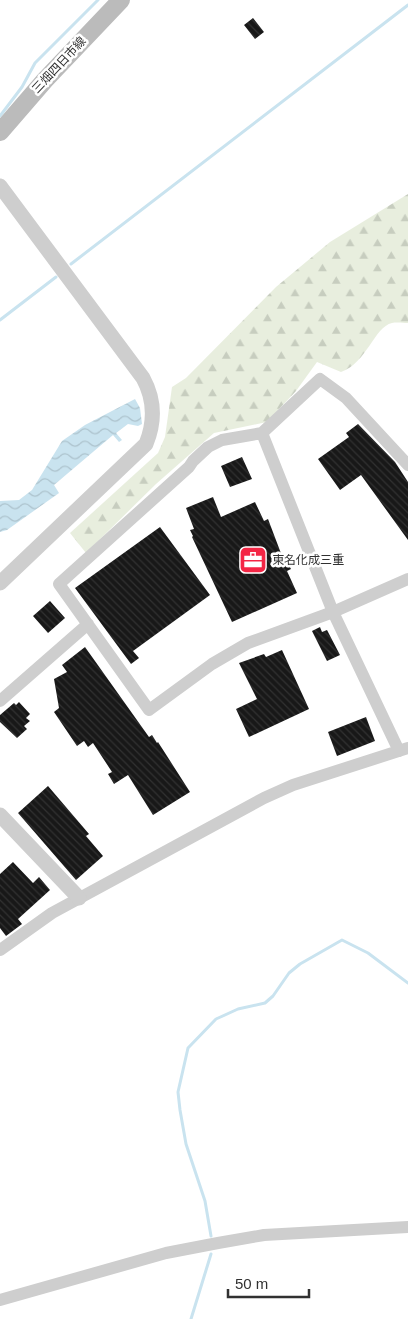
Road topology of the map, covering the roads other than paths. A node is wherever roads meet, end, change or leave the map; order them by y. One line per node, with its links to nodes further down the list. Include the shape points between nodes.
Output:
1 (121, 0): 2 (main road, 三畑四日市線)
2 (0, 132)
3 (0, 186): 7 (street, via 143,378 152,398 153,410 146,444)
4 (262, 433): 5 (street, via 320,379 346,398); 8 (street); 9 (street, via 228,438 208,447 59,584)
5 (408, 465)
6 (408, 579): 8 (street)
7 (0, 583)
8 (333, 612): 9 (street, via 268,634 226,654 149,710); 11 (street)
9 (88, 624): 10 (street)
10 (0, 701)
11 (404, 750): 13 (street, via 293,785 264,798)
12 (0, 815): 13 (street)
13 (79, 898): 14 (street, via 36,923)
14 (0, 950)
15 (408, 1227): 16 (street, via 264,1235 218,1243 166,1253)
16 (0, 1300)

